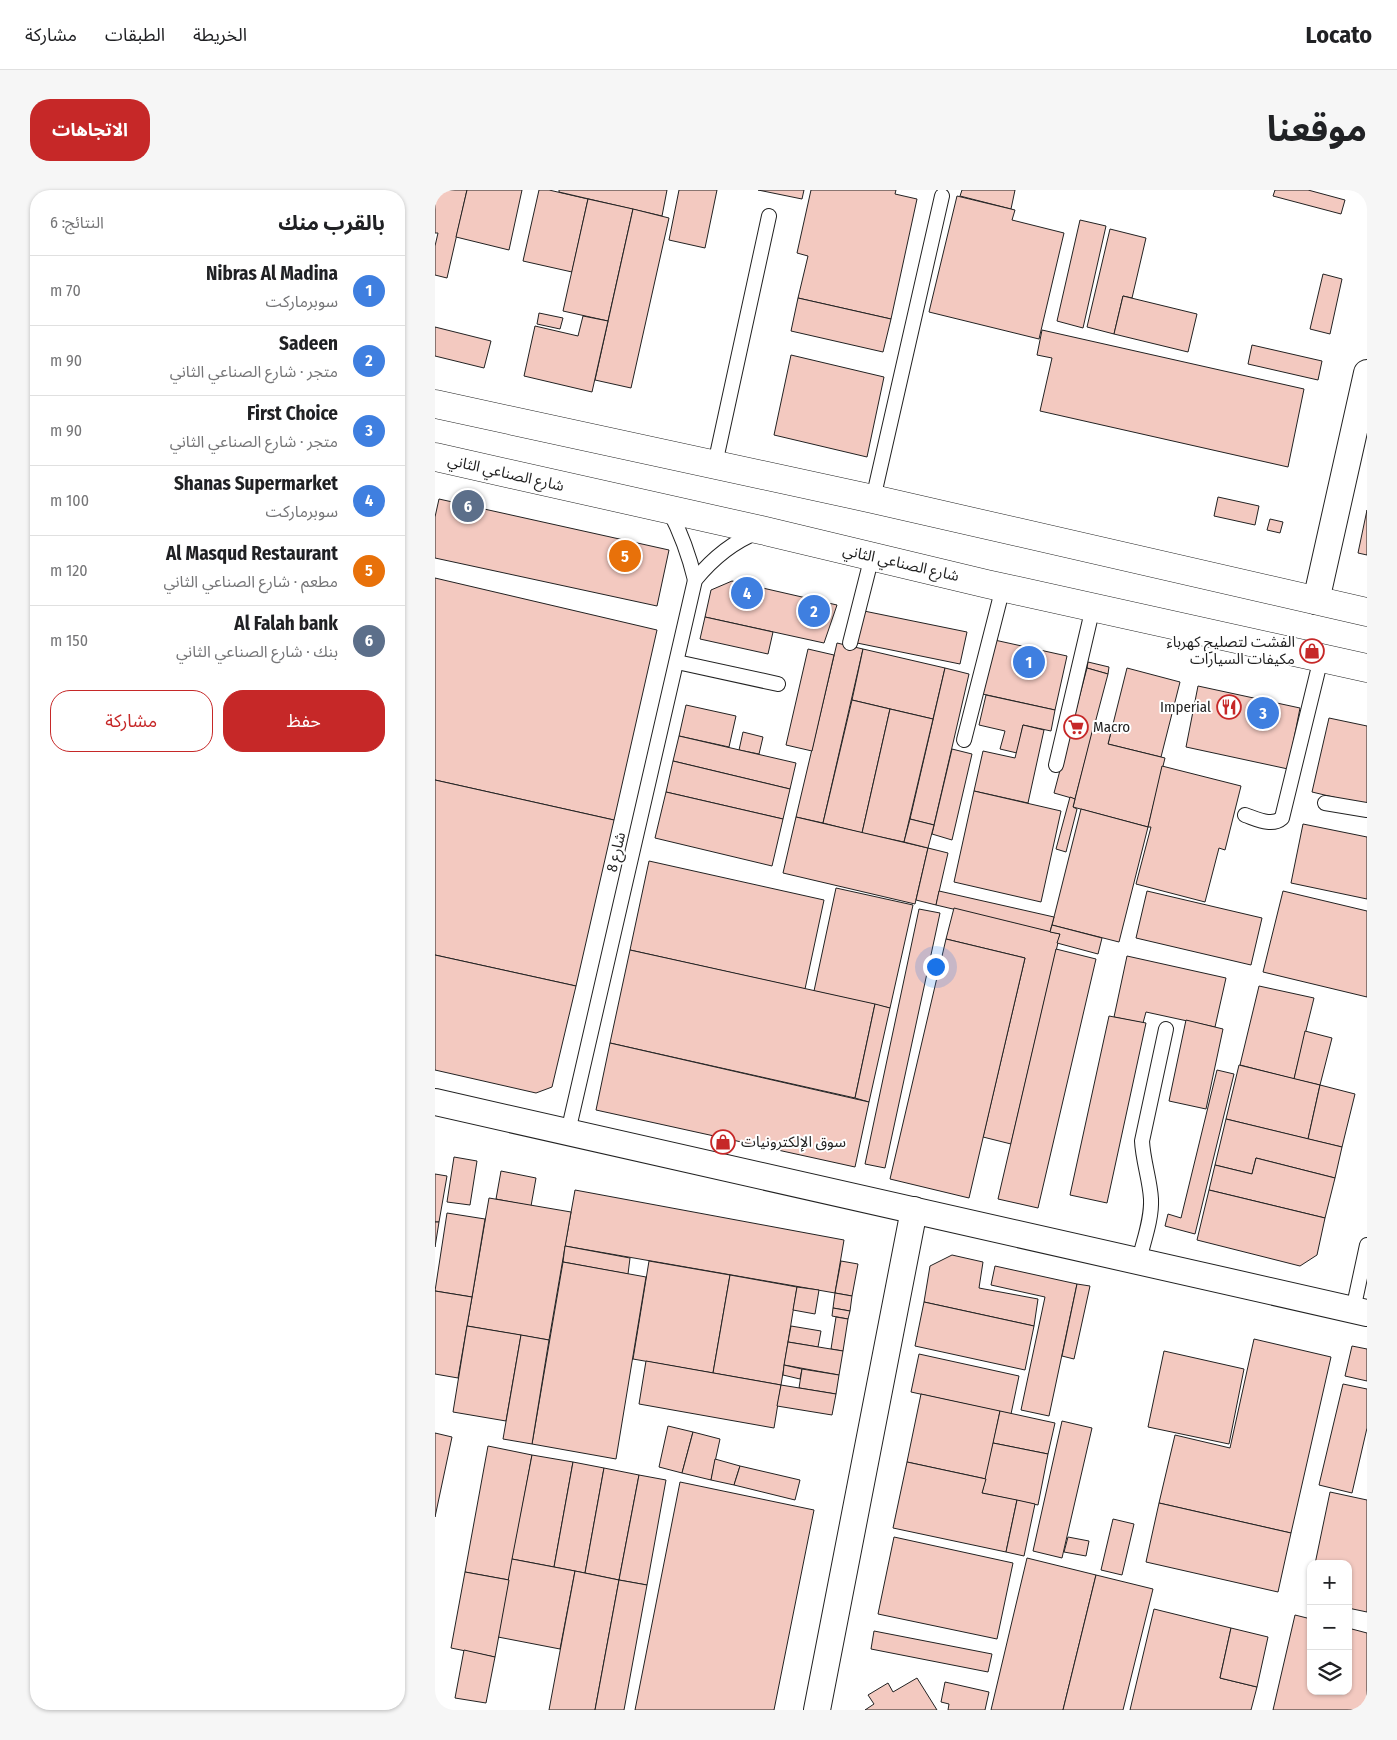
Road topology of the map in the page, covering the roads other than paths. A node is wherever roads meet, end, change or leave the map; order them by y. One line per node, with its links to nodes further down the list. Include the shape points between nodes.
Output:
1 (942, 196): 7 (lane)
2 (769, 216): 6 (lane)
3 (1367, 373): 13 (street)
4 (435, 404): 6 (main road)
5 (435, 457): 8 (main road, شارع الصناعي الثاني)
6 (715, 464): 7 (main road)
7 (873, 498): 13 (main road)
8 (669, 510): 9 (main road, شارع الصناعي الثاني); 11 (lane, شارع 8, via 689,555)
9 (761, 530): 10 (main road, شارع الصناعي الثاني); 11 (lane, شارع 8, via 725,550)
10 (872, 556): 12 (main road, شارع الصناعي الثاني); 16 (lane)
11 (695, 580): 18 (lane, شارع 8)
12 (1003, 587): 14 (main road, شارع الصناعي الثاني); 21 (lane)
13 (1316, 601): 15 (main road)
14 (1093, 607): 17 (main road, شارع الصناعي الثاني); 22 (lane)
15 (1367, 612)
16 (850, 643)
17 (1321, 658): 19 (main road, شارع الصناعي الثاني); 25 (lane, via 1282,818 1271,823)
18 (677, 662): 20 (lane); 28 (lane, شارع 8)
19 (1367, 668)
20 (778, 684)
21 (964, 740)
22 (1056, 765)
23 (1325, 803): 24 (lane)
24 (1367, 810)
25 (1245, 815)
26 (1166, 1029): 31 (lane, via 1142,1141 1151,1202)
27 (435, 1102): 28 (street)
28 (568, 1132): 29 (street)
29 (914, 1210): 31 (street); 33 (street)
30 (1367, 1245): 32 (lane)
31 (1139, 1261): 32 (street)
32 (1360, 1311)
33 (817, 1710)

